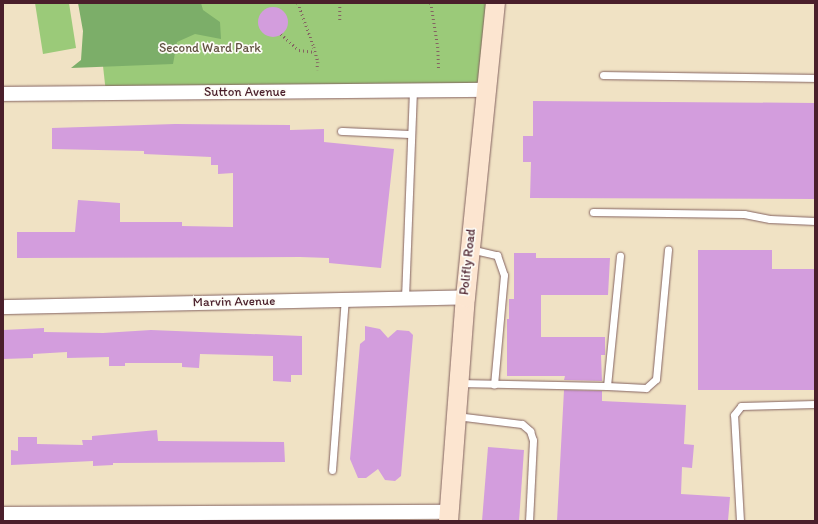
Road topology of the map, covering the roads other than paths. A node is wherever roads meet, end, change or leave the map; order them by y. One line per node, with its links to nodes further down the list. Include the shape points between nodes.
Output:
1 (495, 3): 4 (main road, Polifly Road)
2 (603, 75): 3 (lane)
3 (815, 78)
4 (487, 90): 5 (street, Sutton Avenue); 11 (main road, Polifly Road)
5 (413, 91): 6 (street, Sutton Avenue); 8 (lane)
6 (3, 94)
7 (341, 131): 8 (lane)
8 (412, 134): 15 (lane)
9 (593, 212): 10 (lane, via 744,214 770,219)
10 (815, 222)
11 (470, 249): 14 (main road, Polifly Road); 19 (lane, via 497,255 504,275)
12 (668, 250): 20 (lane, via 656,379 646,388)
13 (620, 256): 20 (lane)
14 (465, 297): 15 (street, Marvin Avenue); 18 (main road, Polifly Road)
15 (406, 298): 16 (street, Marvin Avenue)
16 (345, 299): 17 (street, Marvin Avenue); 23 (lane)
17 (3, 306)
18 (458, 383): 19 (lane); 22 (main road, Polifly Road)
19 (494, 384): 20 (lane)
20 (607, 386)
21 (815, 404): 28 (lane, via 741,406 734,415)
22 (456, 416): 26 (main road, Polifly Road); 27 (lane, via 522,424 530,430 533,440)
23 (332, 470)
24 (3, 514): 25 (street)
25 (200, 517): 26 (street)
26 (448, 517)
27 (529, 521)
28 (740, 521)

